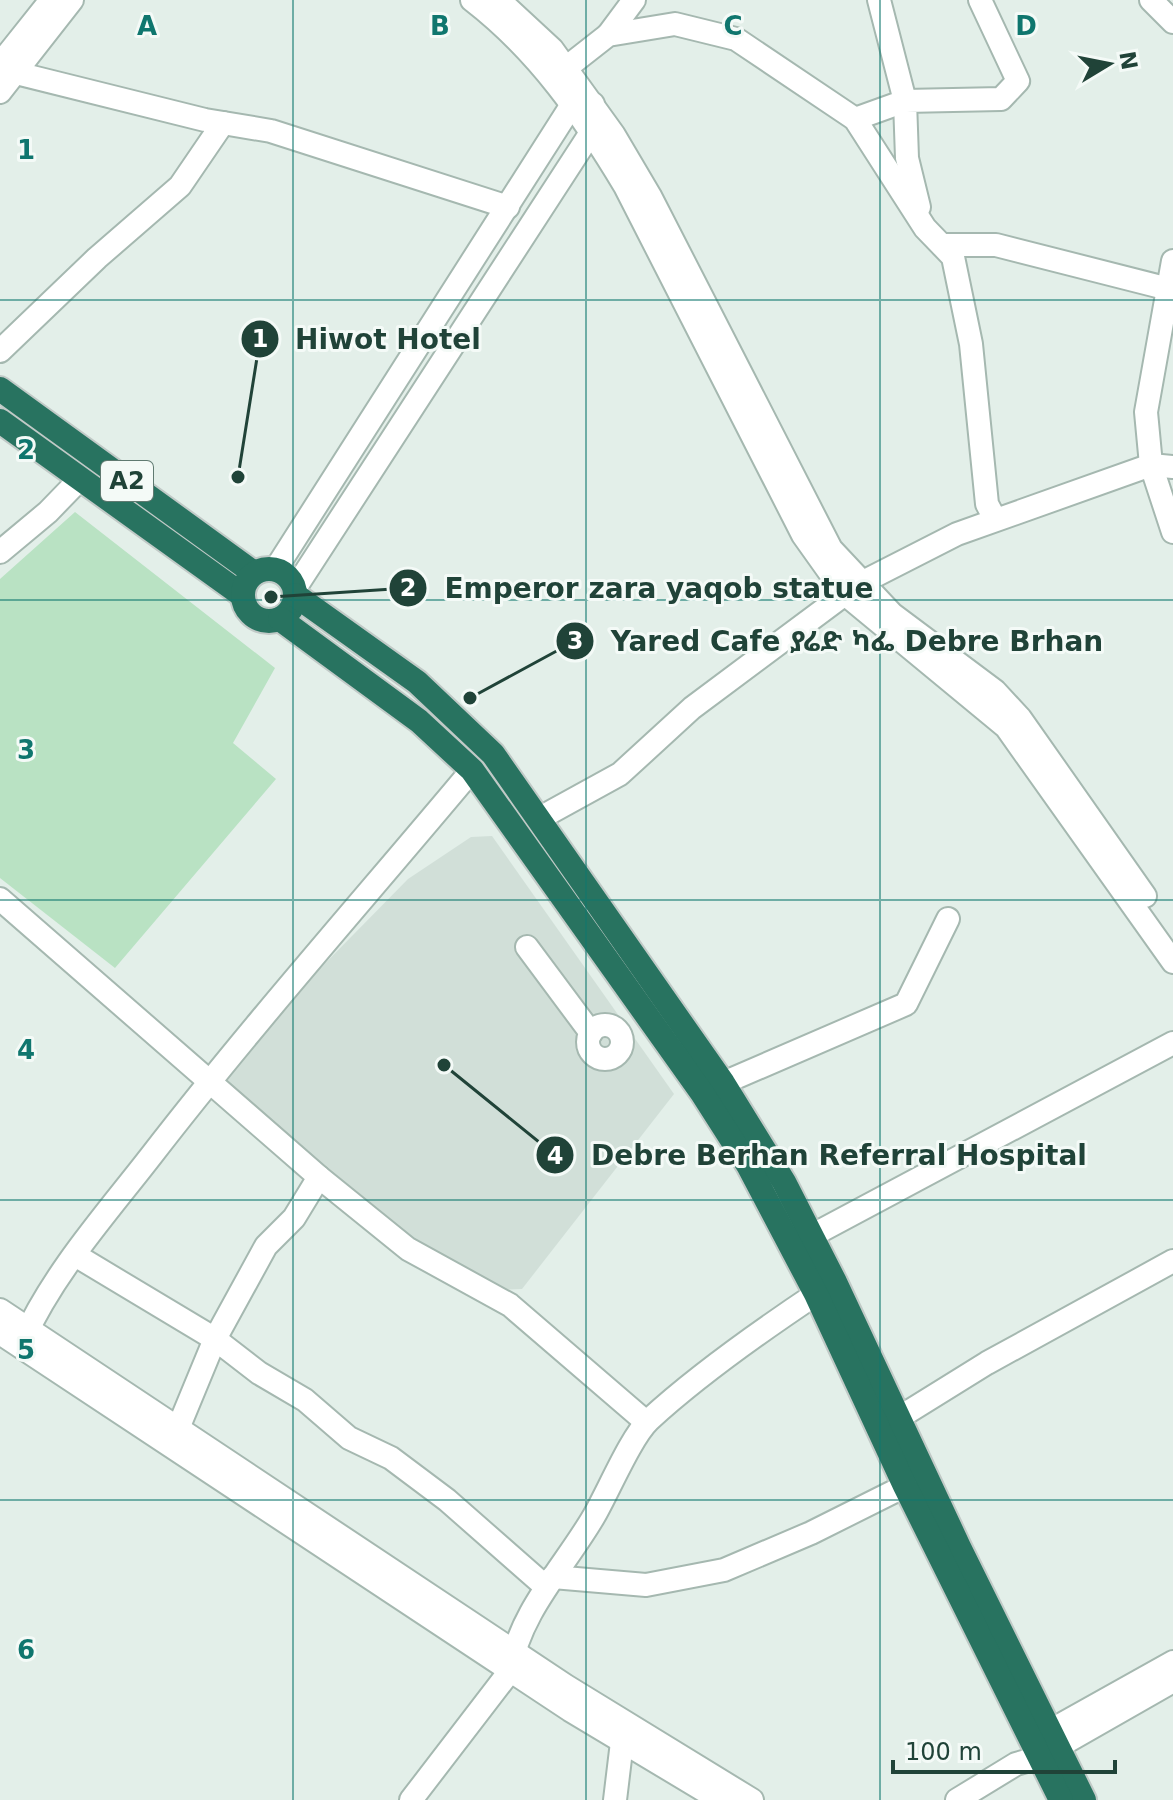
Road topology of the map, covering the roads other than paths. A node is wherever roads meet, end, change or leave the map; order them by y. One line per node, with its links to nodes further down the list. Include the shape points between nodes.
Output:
1 (51, 0): 11 (street)
2 (72, 0): 11 (street)
3 (472, 0): 12 (street)
4 (499, 0): 12 (street)
5 (634, 0): 10 (street)
6 (879, 0): 14 (street)
7 (980, 0): 14 (street, via 1018,81 1001,99)
8 (1151, 0): 9 (street)
9 (1173, 22)
10 (608, 35): 12 (street); 16 (street, via 675,24 736,39)
11 (5, 69): 13 (street); 17 (street)
12 (560, 73): 15 (street)
13 (0, 92)
14 (905, 101): 16 (street); 20 (street, via 907,158)
15 (583, 103): 18 (street); 19 (street); 33 (street, via 650,196)
16 (855, 119): 20 (street)
17 (223, 123): 19 (street, via 271,131); 24 (street, via 180,186)
18 (592, 131): 33 (street, via 803,535); 34 (street)
19 (508, 207): 32 (street)
20 (925, 228): 21 (street)
21 (942, 245): 23 (street, via 996,245); 29 (street, via 953,257 968,329 987,504)
22 (1173, 261): 23 (street)
23 (1172, 289): 27 (street, via 1146,412)
24 (0, 351)
25 (0, 389): 32 (highway, A2)
26 (0, 421): 28 (highway, A2)
27 (1162, 466): 29 (street); 30 (street)
28 (79, 480): 31 (street); 35 (highway, A2)
29 (995, 519): 33 (street)
30 (1173, 532)
31 (0, 552)
32 (264, 571): 34 (highway, via 287,577); 35 (highway)
33 (853, 589): 38 (street, via 692,708 620,774); 41 (street, via 995,691 1020,718); 43 (street, via 1006,727)
34 (295, 592): 36 (highway, via 291,610); 38 (highway, via 455,715 493,754)
35 (242, 595): 36 (highway, via 254,618)
36 (280, 619): 37 (highway, via 419,721)
37 (472, 770): 44 (highway); 46 (street)
38 (540, 818): 47 (highway)
39 (0, 899): 46 (street)
40 (948, 919): 47 (street, via 906,1004)
41 (1173, 936)
42 (527, 947): 44 (street, via 591,1033 602,1025 619,1032)
43 (1173, 962)
44 (643, 1008): 47 (highway)
45 (1173, 1043): 49 (street)
46 (209, 1082): 48 (street); 50 (street)
47 (713, 1088): 49 (highway, via 784,1182)
48 (319, 1177): 56 (street, via 294,1218 266,1246); 58 (street, via 408,1249 510,1305)
49 (801, 1241): 52 (highway); 57 (highway)
50 (75, 1255): 55 (street); 56 (street)
51 (1173, 1261): 57 (street)
52 (816, 1294): 58 (street); 60 (highway)
53 (0, 1310): 55 (street)
54 (0, 1333): 55 (street)
55 (24, 1337): 59 (street); 62 (street)
56 (215, 1339): 59 (street); 61 (street, via 305,1400 349,1438 402,1467)
57 (900, 1417): 66 (highway)
58 (646, 1422): 61 (street, via 592,1519)
59 (179, 1426): 62 (street)
60 (905, 1486): 61 (street, via 724,1570 646,1585); 66 (highway)
61 (549, 1582): 62 (street)
62 (512, 1660): 65 (street); 67 (street); 70 (street)
63 (1173, 1662): 66 (street)
64 (1173, 1681): 66 (street)
65 (622, 1742): 68 (street); 69 (street)
66 (1045, 1744): 71 (street); 72 (highway); 73 (highway)
67 (411, 1800)
68 (615, 1800)
69 (720, 1800)
70 (752, 1800)
71 (957, 1800)
72 (1061, 1800)
73 (1084, 1800)

